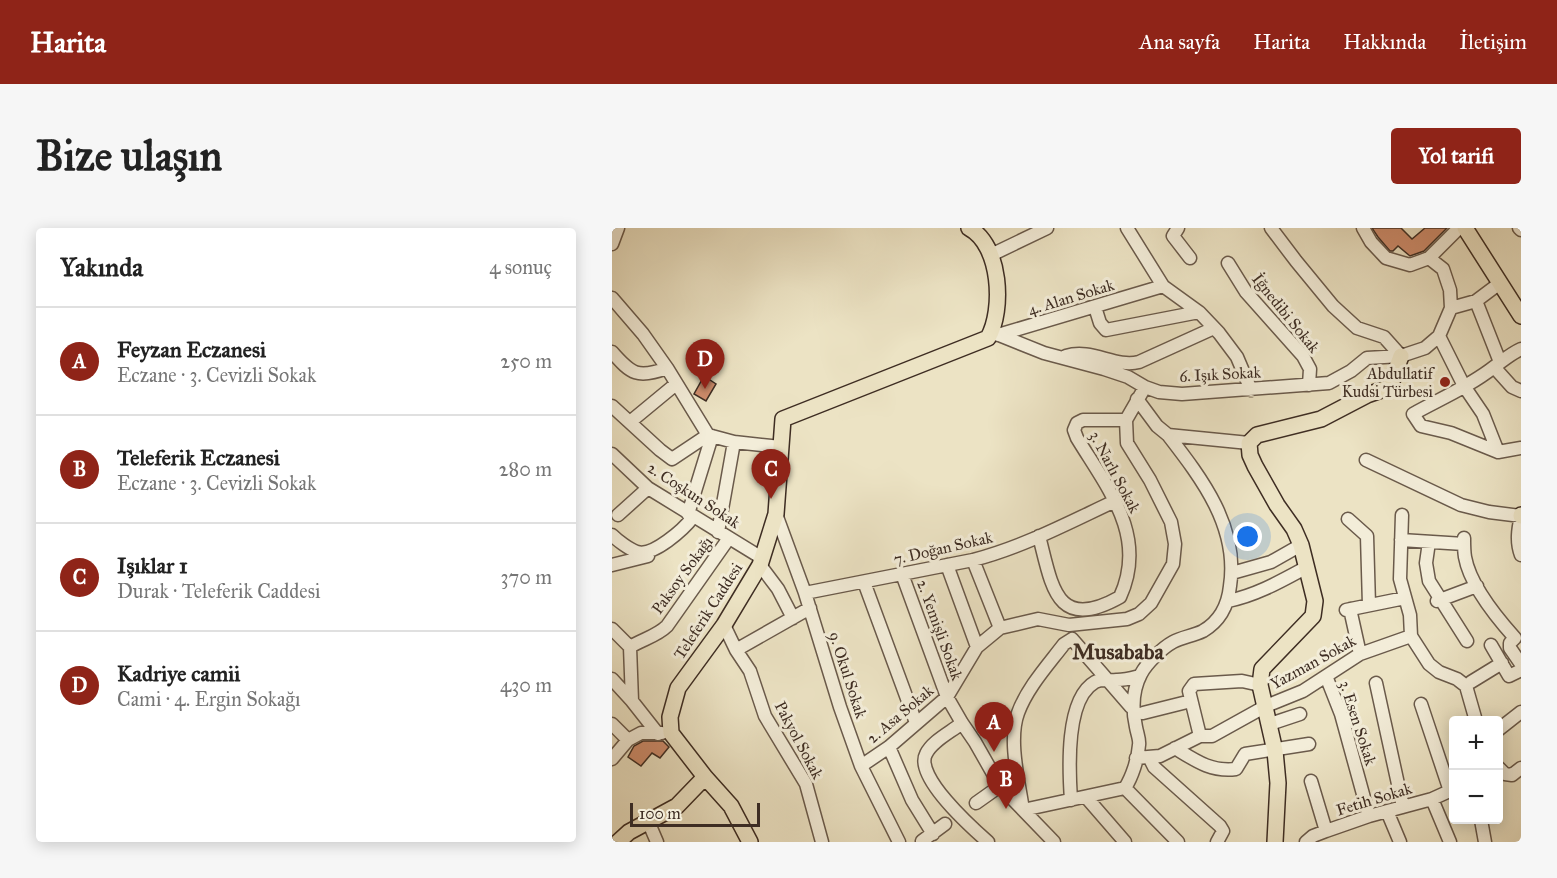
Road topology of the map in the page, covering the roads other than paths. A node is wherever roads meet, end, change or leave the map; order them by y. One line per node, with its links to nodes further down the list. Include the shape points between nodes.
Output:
1 (618, 228): 10 (street)
2 (969, 228): 11 (main road, via 982,237)
3 (1047, 228): 11 (street)
4 (1127, 228): 16 (street)
5 (1178, 228): 12 (street, via 1173,236)
6 (1271, 228): 28 (street, via 1333,306 1357,328 1384,337)
7 (1363, 228): 13 (street, via 1386,258 1410,265)
8 (1459, 228): 13 (street)
9 (1465, 228): 15 (main road)
10 (612, 244)
11 (991, 255): 25 (main road, via 998,308)
12 (1190, 258)
13 (1429, 258): 20 (street, via 1443,269)
14 (1228, 263): 33 (street, İğnedibi Sokak, via 1246,292 1303,356 1310,369)
15 (1500, 283): 18 (street); 22 (main road)
16 (1163, 286): 19 (street, 4. Alan Sokak); 21 (street)
17 (612, 298): 31 (street)
18 (1476, 301): 20 (street); 30 (street)
19 (1095, 307): 21 (street, via 1106,330); 25 (street, 4. Alan Sokak)
20 (1451, 308): 24 (street)
21 (1199, 312): 23 (street)
22 (1521, 316)
23 (1214, 328): 29 (street, via 1129,365 1094,355); 36 (street, via 1237,357)
24 (1439, 336): 28 (street, 6. Işık Sokak, via 1425,348); 34 (street)
25 (993, 337): 29 (street, 6. Işık Sokak); 46 (main road, Teleferik Caddesi, via 783,420)
26 (1521, 349): 30 (street)
27 (612, 352): 31 (street, via 638,375)
28 (1401, 356): 33 (street, 6. Işık Sokak, via 1367,358 1329,383); 45 (main road, via 1390,387 1321,419 1257,435)
29 (1062, 358): 35 (street, 6. Işık Sokak, via 1120,374)
30 (1497, 364): 34 (street); 37 (street, via 1512,387)
31 (667, 368): 32 (street)
32 (676, 384): 41 (street); 42 (street)
33 (1309, 385): 36 (street, 6. Işık Sokak)
34 (1464, 386): 48 (street, via 1483,414); 48 (street, via 1413,414 1421,426)
35 (1145, 387): 36 (street, 6. Işık Sokak, via 1182,394); 38 (street)
36 (1251, 390)
37 (1521, 391)
38 (1137, 399): 40 (street); 43 (street)
39 (612, 406): 41 (street)
40 (1126, 420): 52 (street, 3. Narlı Sokak, via 1083,420 1074,429); 83 (street, 2. Asa Sokak, via 1127,443 1171,522 1173,564 1151,603 1139,614)
41 (630, 422): 42 (street, via 672,459)
42 (710, 435): 44 (street); 57 (street)
43 (1168, 435): 45 (street); 71 (street, via 1201,478 1217,508 1228,537)
44 (734, 442): 46 (street); 60 (street)
45 (1249, 443): 64 (main road, via 1255,466)
46 (781, 447): 53 (main road, Teleferik Caddesi)
47 (1521, 448): 48 (street)
48 (1498, 452)
49 (612, 454): 51 (street, 2. Coşkun Sokak)
50 (1366, 460): 56 (street, via 1461,505)
51 (648, 488): 54 (street); 57 (street, 2. Coşkun Sokak)
52 (1114, 501): 61 (street, 7. Doğan Sokak); 76 (street, 3. Narlı Sokak, via 1130,544 1128,573)
53 (776, 513): 67 (main road, Teleferik Caddesi); 75 (street, 9. Okul Sokak)
54 (618, 515)
55 (1402, 515): 62 (street)
56 (1521, 515): 65 (street, via 1517,532)
57 (690, 518): 59 (street, via 648,552 637,552); 60 (street, 2. Coşkun Sokak); 68 (street, via 674,540 660,550)
58 (1348, 519): 80 (street, via 1367,536)
59 (612, 535)
60 (723, 535): 67 (street, 2. Coşkun Sokak); 91 (street, Paksoy Sokağı, via 667,626 658,635 647,636)
61 (1040, 536): 66 (street, 7. Doğan Sokak); 76 (street, via 1048,572 1065,605 1079,611 1094,609)
62 (1401, 540): 63 (street); 77 (street, via 1400,579)
63 (1429, 542): 74 (street, via 1464,541 1468,566); 78 (street, via 1426,573)
64 (1301, 545): 70 (main road); 71 (street, via 1271,562)
65 (1521, 555)
66 (973, 560): 69 (street, 7. Doğan Sokak); 85 (street)
67 (761, 561): 82 (street); 84 (main road, Teleferik Caddesi)
68 (612, 565)
69 (947, 565): 72 (street, 7. Doğan Sokak); 92 (street)
70 (1307, 567): 79 (street, via 1268,589); 104 (main road, via 1315,601 1313,616 1262,669)
71 (1232, 573): 79 (street)
72 (902, 574): 73 (street, 7. Doğan Sokak); 105 (street, 2. Yemişli Sokak)
73 (864, 582): 75 (street, 7. Doğan Sokak); 114 (street)
74 (1477, 586): 78 (street); 88 (street, via 1499,621)
75 (805, 593): 81 (street, 9. Okul Sokak)
76 (1120, 597): 83 (street, 3. Narlı Sokak)
77 (1405, 598): 80 (street); 87 (street)
78 (1439, 600): 89 (street)
79 (1228, 601): 98 (street, via 1222,614 1203,630 1171,643)
80 (1369, 605): 94 (street, via 1348,610)
81 (810, 608): 82 (street); 129 (street, 9. Okul Sokak)
82 (793, 618): 93 (street)
83 (1101, 623): 85 (street, 2. Asa Sokak, via 1069,625 1038,619)
84 (724, 625): 93 (street, Pakyol Sokak); 119 (main road, Teleferik Caddesi, via 678,688)
85 (1000, 628): 92 (street, 2. Asa Sokak)
86 (612, 629): 91 (street)
87 (1411, 636): 94 (street, Yazman Sokak); 113 (street, via 1429,664 1466,686)
88 (1518, 637): 96 (street, via 1510,648)
89 (1467, 641)
90 (1491, 645): 95 (street)
91 (630, 647): 106 (street)
92 (977, 647): 105 (street, 2. Asa Sokak)
93 (736, 650): 155 (street, Pakyol Sokak, via 750,671 765,716 806,784)
94 (1360, 654): 99 (street, Yazman Sokak)
95 (1502, 663): 97 (street, via 1509,676); 102 (street)
96 (1521, 664)
97 (1521, 670)
98 (1140, 676): 100 (street); 110 (street)
99 (1326, 676): 109 (street, Yazman Sokak, via 1303,691); 145 (street, 3. Esen Sokak, via 1341,714)
100 (1106, 679): 110 (street); 140 (street, via 1088,687 1077,707 1070,739); 143 (street, via 1072,639 1064,644 1029,693 1018,714 1014,741)
101 (612, 680): 106 (street)
102 (1471, 682)
103 (1376, 683): 142 (street)
104 (1260, 685): 107 (street, via 1242,681 1194,684 1189,691); 109 (main road)
105 (947, 697): 114 (street, 2. Asa Sokak); 115 (street, 2. Yemişli Sokak)
106 (632, 700): 119 (street)
107 (1191, 701): 110 (street); 120 (street)
108 (1421, 704): 134 (street)
109 (1266, 706): 117 (main road); 120 (street, Yazman Sokak, via 1212,736)
110 (1137, 710): 127 (street, via 1140,744)
111 (1521, 712): 118 (street)
112 (1300, 714): 117 (street)
113 (1475, 716)
114 (916, 723): 123 (street, 2. Asa Sokak)
115 (962, 723): 135 (street, 2. Yemişli Sokak); 157 (street, via 929,749 924,765 947,803)
116 (612, 724): 121 (street)
117 (1270, 724): 125 (main road)
118 (1503, 726)
119 (665, 733): 121 (street, via 641,733); 132 (main road)
120 (1200, 736): 124 (street, Yazman Sokak)
121 (628, 740): 128 (street)
122 (1309, 744): 125 (street)
123 (889, 747): 129 (street, 2. Asa Sokak); 150 (street)
124 (1175, 748): 125 (street, via 1208,768 1227,770 1236,769 1245,754); 126 (street, Yazman Sokak)
125 (1275, 751): 162 (main road)
126 (1149, 757): 127 (street, Yazman Sokak); 161 (street, via 1220,826 1223,831)
127 (1136, 758): 136 (street)
128 (612, 759)
129 (861, 766): 156 (street, 9. Okul Sokak)
130 (1521, 768): 131 (street, via 1512,775)
131 (1503, 771)
132 (705, 777): 146 (main road, via 677,806); 154 (main road, via 731,806)
133 (1311, 781): 149 (street)
134 (1449, 782)
135 (1000, 786): 141 (street); 143 (street, 2. Yemişli Sokak)
136 (1125, 788): 138 (street); 160 (street)
137 (1449, 791): 139 (street, Fetih Sokak)
138 (1086, 797): 140 (street); 159 (street)
139 (1432, 799): 142 (street, Fetih Sokak); 164 (street)
140 (1071, 800): 143 (street)
141 (976, 803)
142 (1403, 807): 144 (street, Fetih Sokak)
143 (1023, 810): 158 (street, 2. Yemişli Sokak)
144 (1387, 811): 145 (street, Fetih Sokak); 163 (street)
145 (1369, 816): 149 (street, Fetih Sokak)
146 (648, 821): 152 (main road); 153 (street)
147 (1482, 824): 165 (street)
148 (945, 825): 150 (street)
149 (1326, 831): 151 (street, Fetih Sokak)
150 (928, 837)
151 (1312, 840)
152 (618, 842)
153 (657, 842)
154 (750, 842)
155 (822, 842)
156 (899, 842)
157 (988, 842)
158 (1054, 842)
159 (1125, 842)
160 (1178, 842)
161 (1217, 842)
162 (1275, 842)
163 (1400, 842)
164 (1450, 842)
165 (1485, 842)

